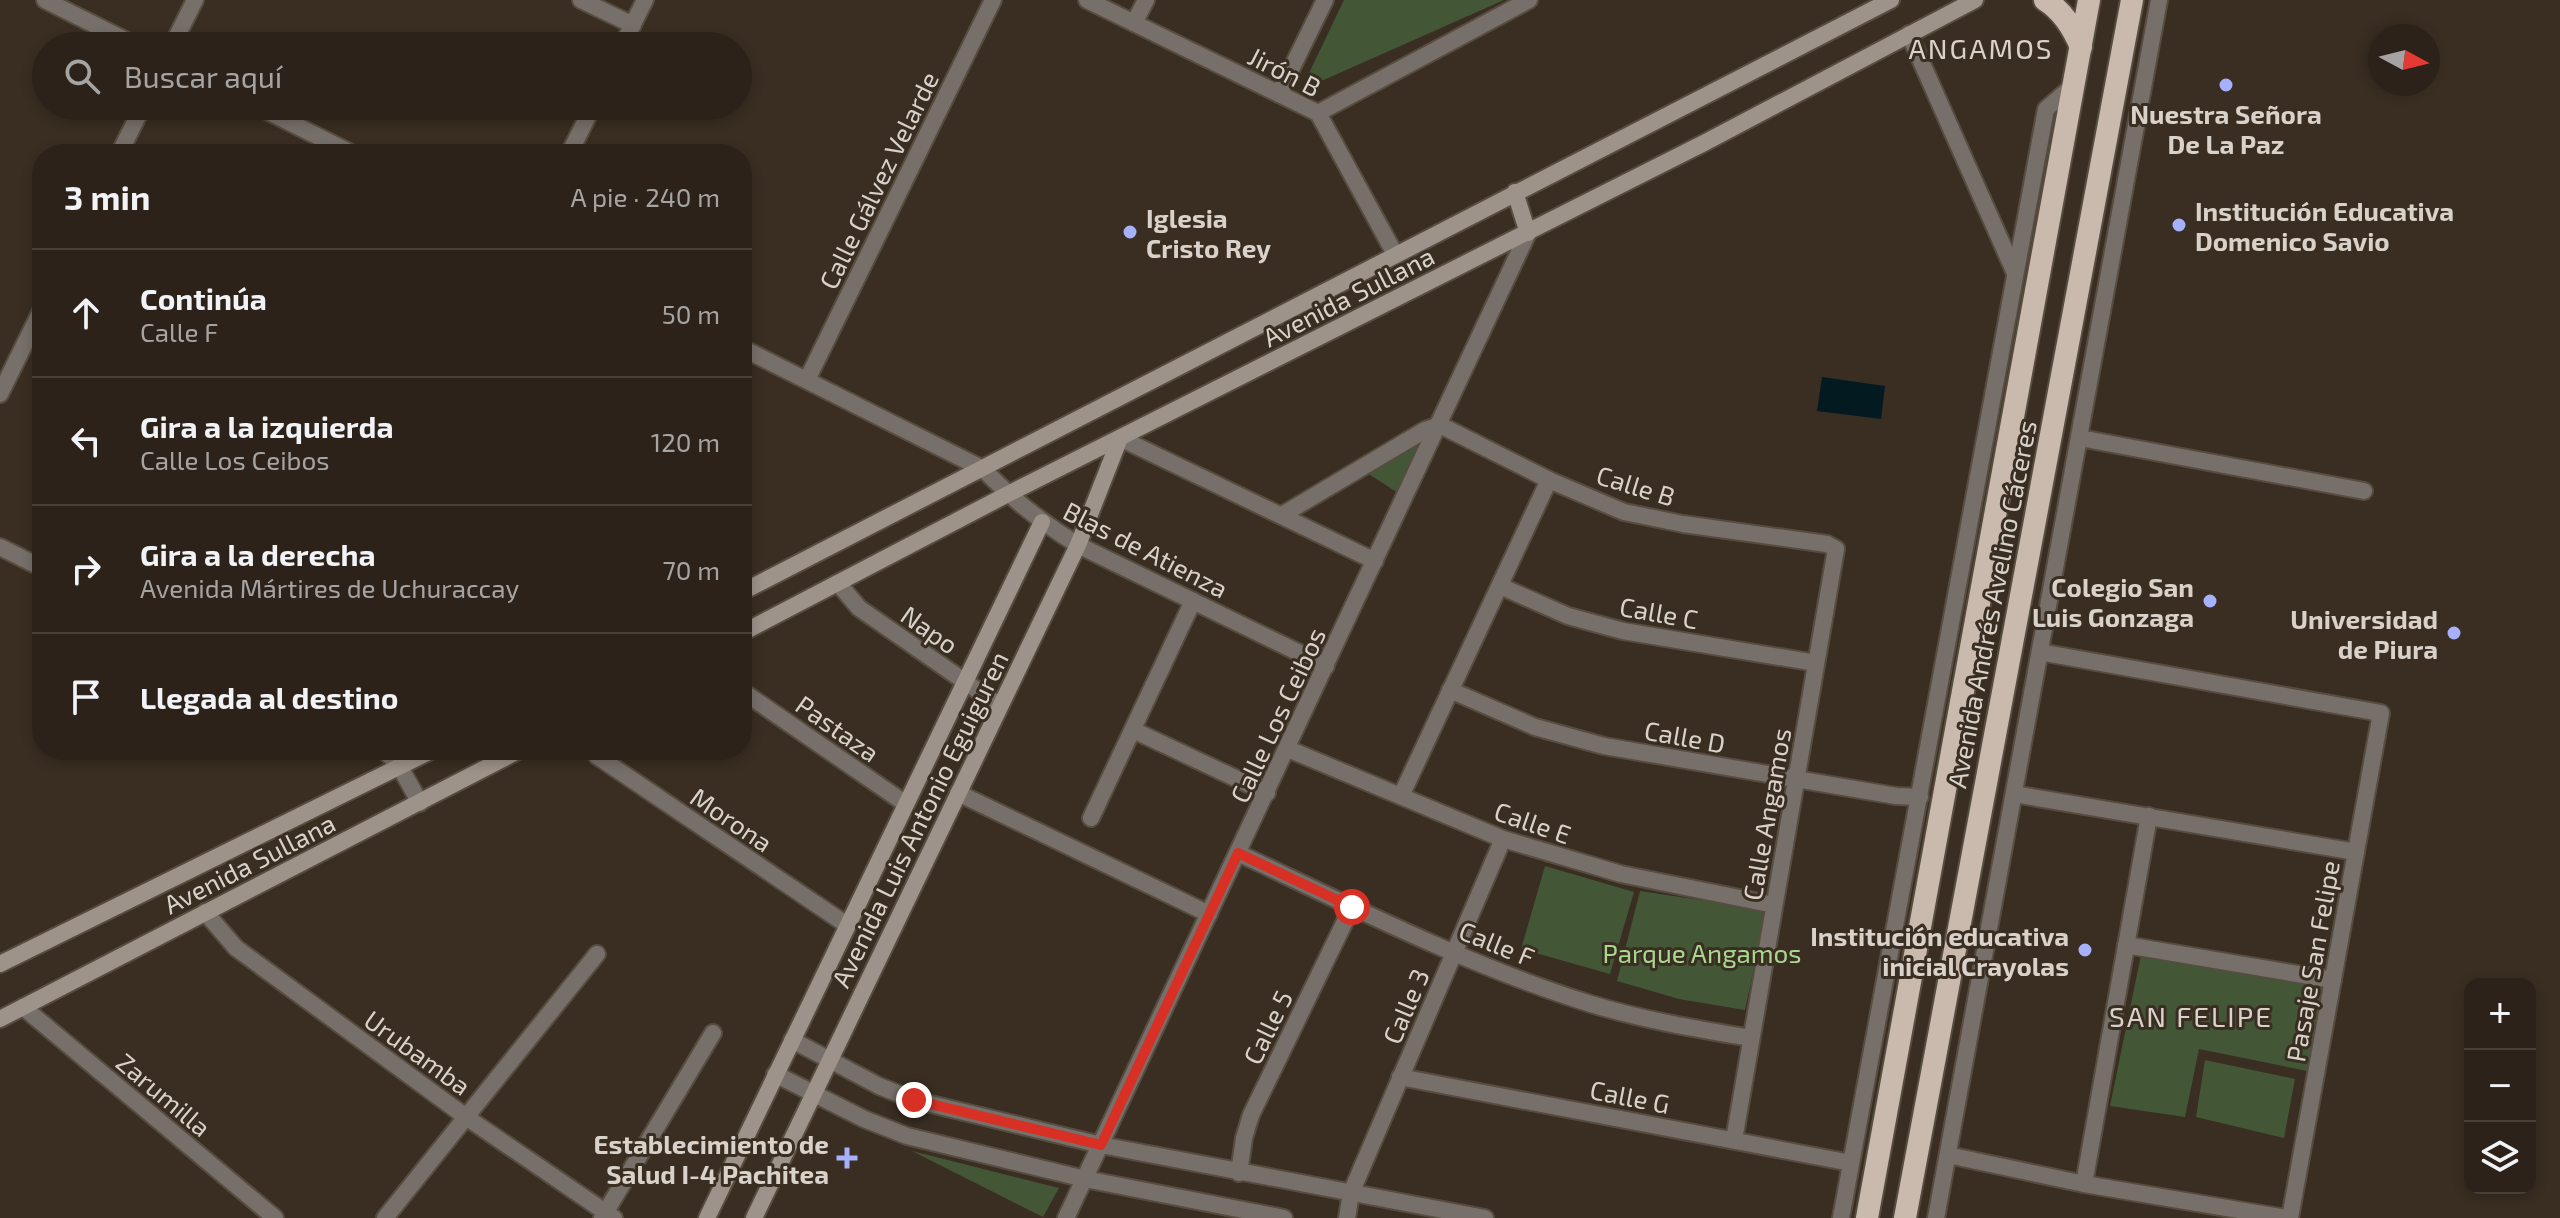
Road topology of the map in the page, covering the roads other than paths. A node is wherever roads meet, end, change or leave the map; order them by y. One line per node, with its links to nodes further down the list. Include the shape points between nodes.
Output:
1 (45, 0): 18 (street)
2 (195, 0): 19 (street)
3 (581, 0): 17 (street)
4 (645, 0): 17 (street)
5 (993, 0): 38 (street, Calle Gálvez Velarde)
6 (1087, 0): 16 (street, Jirón B)
7 (1146, 0): 16 (street)
8 (1325, 0): 24 (street)
9 (1529, 0): 25 (street)
10 (1891, 0): 32 (main road, Avenida Sullana)
11 (1975, 0): 21 (main road, Avenida Sullana)
12 (2045, 0): 22 (highway, via 2063,15)
13 (2089, 0): 22 (highway, Avenida Andrés Avelino Cáceres)
14 (2132, 0): 125 (highway, Avenida Andrés Avelino Cáceres)
15 (2159, 0): 42 (street)
16 (1134, 23): 24 (street, Jirón B)
17 (633, 25): 20 (street)
18 (109, 32)
19 (179, 32)
20 (629, 32)
21 (1909, 34): 33 (main road, Avenida Sullana); 35 (street)
22 (2081, 47): 23 (highway, Avenida Andrés Avelino Cáceres)
23 (2074, 85): 35 (street, Avenida Andrés Avelino Cáceres, via 2046,109); 124 (highway, Avenida Andrés Avelino Cáceres)
24 (1279, 94): 25 (street, Jirón B)
25 (1318, 113): 34 (street, Jirón B)
26 (136, 120): 29 (street)
27 (285, 120): 30 (street)
28 (586, 120): 31 (street)
29 (124, 144)
30 (333, 144)
31 (574, 144)
32 (1515, 192): 33 (main road); 34 (main road, Avenida Sullana)
33 (1528, 233): 40 (street, Calle Los Ceibos); 41 (main road, Avenida Sullana)
34 (1395, 254): 43 (main road, Avenida Sullana)
35 (2015, 273): 78 (street, Avenida Andrés Avelino Cáceres)
36 (32, 329): 39 (street)
37 (752, 353): 38 (street, Blas de Atienza)
38 (807, 380): 43 (street, Blas de Atienza)
39 (0, 394)
40 (1440, 425): 44 (street, Calle B); 47 (street); 52 (street, Calle Los Ceibos)
41 (1120, 438): 46 (main road, Avenida Sullana); 47 (street); 49 (main road, Avenida Luis Antonio Eguiguren)
42 (2080, 438): 45 (street); 59 (street)
43 (983, 469): 46 (street, Blas de Atienza); 56 (main road, Avenida Sullana)
44 (1549, 480): 50 (street, Calle B, via 1654,519); 55 (street)
45 (2364, 491)
46 (1008, 494): 48 (street, Blas de Atienza); 54 (main road, Avenida Sullana)
47 (1282, 515): 52 (street)
48 (1042, 522): 49 (street, Blas de Atienza); 62 (main road, Avenida Luis Antonio Eguiguren)
49 (1078, 545): 57 (street, Blas de Atienza); 65 (main road, Avenida Luis Antonio Eguiguren)
50 (1832, 545): 60 (street, Calle Angamos, via 1836,549)
51 (0, 547): 53 (street)
52 (1375, 561): 61 (street, Calle Los Ceibos)
53 (32, 563)
54 (838, 583): 58 (main road, Avenida Sullana); 62 (street, Napo, via 859,608)
55 (1500, 586): 60 (street, Calle C, via 1568,616 1623,631); 63 (street)
56 (752, 587)
57 (1193, 601): 61 (street, Blas de Atienza); 66 (street)
58 (752, 628)
59 (2040, 652): 76 (street); 84 (street, Pasaje San Felipe, via 2381,713)
60 (1816, 663): 73 (street, Calle Angamos)
61 (1326, 666): 67 (street, Calle Los Ceibos)
62 (965, 683): 65 (street, Napo); 80 (main road, Avenida Luis Antonio Eguiguren)
63 (1450, 690): 73 (street, Calle D, via 1524,723 1580,740); 77 (street)
64 (752, 698): 80 (street, Pastaza)
65 (1000, 706): 74 (main road, Avenida Luis Antonio Eguiguren)
66 (1133, 730): 75 (street); 82 (street)
67 (1288, 749): 75 (street, Calle Los Ceibos); 77 (street, Calle E)
68 (393, 760): 72 (street)
69 (414, 760): 72 (main road, Avenida Sullana)
70 (501, 760): 79 (main road, Avenida Sullana)
71 (603, 760): 90 (street, Morona)
72 (400, 767): 79 (street); 94 (main road, Avenida Sullana)
73 (1796, 778): 78 (street, Calle D); 86 (street, Calle Angamos)
74 (958, 793): 89 (street); 101 (main road, Avenida Luis Antonio Eguiguren)
75 (1267, 793): 85 (street, Calle Los Ceibos)
76 (2014, 794): 81 (street); 108 (street)
77 (1401, 796): 83 (street, Calle E)
78 (1920, 797): 109 (street, Avenida Andrés Avelino Cáceres)
79 (420, 803): 88 (main road, Avenida Sullana)
80 (906, 804): 90 (main road, Avenida Luis Antonio Eguiguren)
81 (2149, 816): 84 (street); 91 (street)
82 (1091, 818)
83 (1503, 839): 86 (street, Calle E, via 1621,874); 92 (street, Calle 3)
84 (2356, 852): 95 (street, Pasaje San Felipe)
85 (1238, 853): 87 (street, Calle F); 89 (street, Calle Los Ceibos)
86 (1774, 905): 99 (street, Calle Angamos)
87 (1352, 907): 92 (street, Calle F); 110 (street, Calle 5, via 1251,1115)
88 (205, 912): 96 (main road, Avenida Sullana); 105 (street, Urubamba, via 236,948)
89 (1209, 914): 107 (street, Calle Los Ceibos)
90 (847, 925): 100 (main road, Avenida Luis Antonio Eguiguren)
91 (2126, 945): 95 (street); 112 (street)
92 (1454, 952): 99 (street, Calle F, via 1591,1004); 103 (street, Calle 3)
93 (597, 954): 105 (street)
94 (0, 964)
95 (2333, 980): 127 (street, Pasaje San Felipe)
96 (23, 1007): 97 (main road, Avenida Sullana); 115 (street, Zarumilla)
97 (0, 1019)
98 (713, 1033): 114 (street)
99 (1751, 1038): 106 (street, Calle Angamos)
100 (792, 1040): 101 (street); 102 (main road, Avenida Luis Antonio Eguiguren)
101 (829, 1061): 104 (main road, Avenida Luis Antonio Eguiguren); 107 (street, via 914,1100)
102 (775, 1074): 104 (street); 117 (main road, Avenida Luis Antonio Eguiguren)
103 (1400, 1077): 106 (street, Calle G); 113 (street, Calle 3)
104 (813, 1094): 111 (street, via 907,1136); 118 (main road, Avenida Luis Antonio Eguiguren)
105 (466, 1117): 114 (street, Urubamba); 116 (street)
106 (1734, 1140): 109 (street, Calle G)
107 (1101, 1145): 110 (street); 111 (street, Calle Los Ceibos)
108 (1948, 1155): 112 (street); 126 (street)
109 (1851, 1163): 123 (street, Avenida Andrés Avelino Cáceres)
110 (1239, 1173): 113 (street)
111 (1085, 1179): 119 (street, Calle Los Ceibos); 120 (street)
112 (2084, 1184): 127 (street)
113 (1351, 1193): 121 (street, Calle 3); 122 (street)
114 (607, 1216)
115 (275, 1218)
116 (385, 1218)
117 (707, 1218)
118 (754, 1218)
119 (1066, 1218)
120 (1284, 1218)
121 (1347, 1218)
122 (1485, 1218)
123 (1841, 1218)
124 (1867, 1218)
125 (1905, 1218)
126 (1936, 1218)
127 (2288, 1218)

